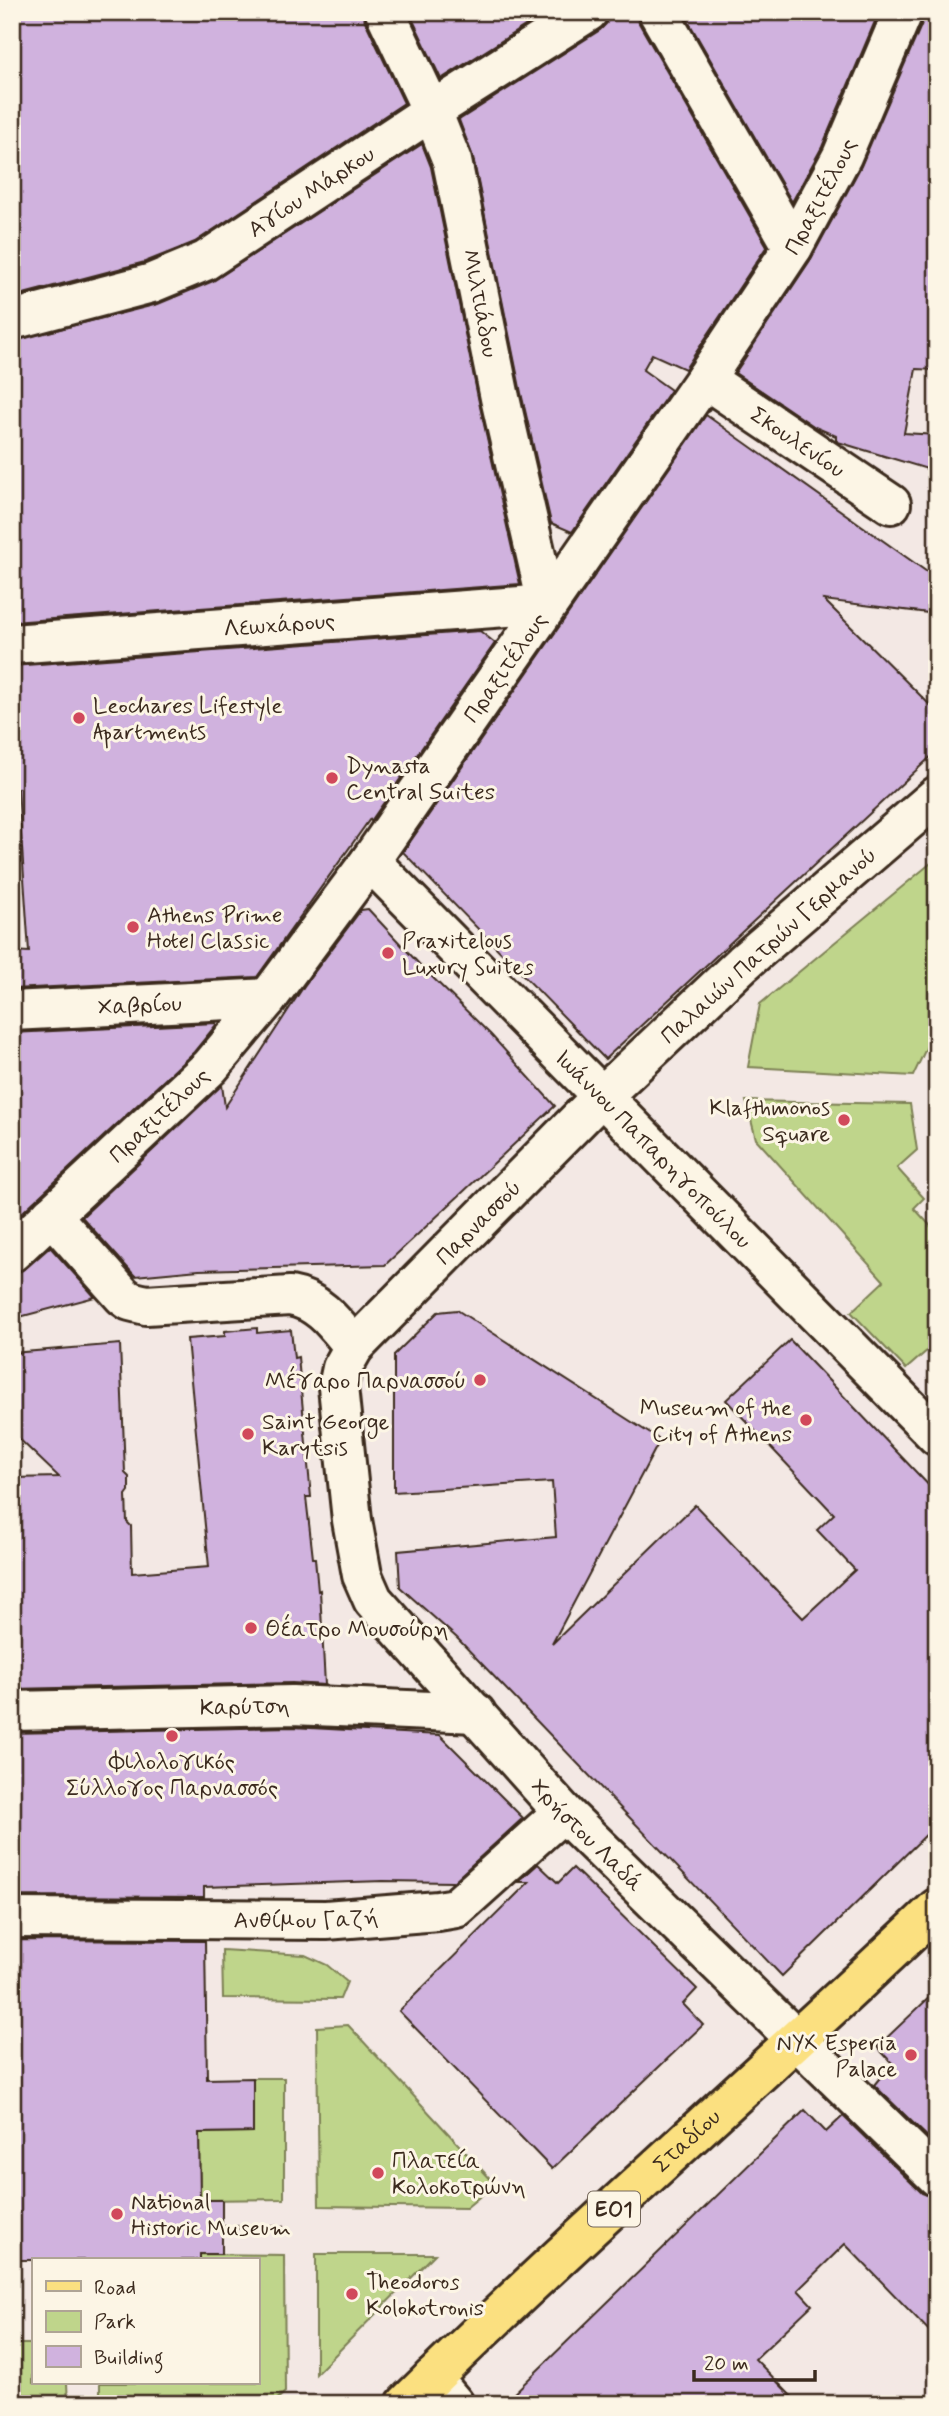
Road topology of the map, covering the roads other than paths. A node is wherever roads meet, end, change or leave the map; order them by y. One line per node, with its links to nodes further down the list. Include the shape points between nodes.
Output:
1 (385, 12): 5 (street, Μιλτιάδου)
2 (588, 12): 5 (street, Αγίου Μάρκου)
3 (657, 12): 6 (street)
4 (903, 12): 6 (street, Πραξιτέλους, via 842,156)
5 (432, 111): 7 (street, Αγίου Μάρκου, via 205,261 152,283); 10 (street, Μιλτιάδου, via 452,161)
6 (793, 247): 8 (street, Πραξιτέλους)
7 (12, 320)
8 (705, 379): 9 (street, Σκουλενίου); 10 (street, Πραξιτέλους)
9 (891, 504)
10 (547, 604): 11 (street, Λεωχάρους); 13 (street, Πραξιτέλους)
11 (12, 644)
12 (937, 796): 16 (street, Παλαιών Πατρών Γερμανού, via 743,963)
13 (370, 861): 14 (street, Πραξιτέλους); 16 (street, Ιωάννου Παπαρηγοπούλου)
14 (268, 998): 15 (street, Χαβρίου); 17 (street, Πραξιτέλους, via 210,1067)
15 (12, 1011)
16 (601, 1097): 19 (street, Παρνασσού); 20 (street, Ιωάννου Παπαρηγοπούλου)
17 (51, 1215): 18 (street, Πραξιτέλους); 19 (street, via 130,1301 146,1305 302,1298 328,1317)
18 (12, 1252)
19 (354, 1347): 22 (street, Χρήστου Λαδά, via 338,1387 352,1521 365,1586 388,1618)
20 (937, 1436)
21 (12, 1712): 22 (street, Καρύτση, via 292,1705)
22 (477, 1713): 23 (street, Χρήστου Λαδά)
23 (563, 1812): 25 (street, Ανθίμου Γαζή, via 456,1908 326,1920); 26 (street, Χρήστου Λαδά)
24 (937, 1908): 26 (main road, Σταδίου / ΕΟ1)
25 (12, 1918)
26 (796, 2041): 27 (street, Χρήστου Λαδά); 28 (main road, Σταδίου / ΕΟ1)
27 (937, 2177)
28 (431, 2395)

